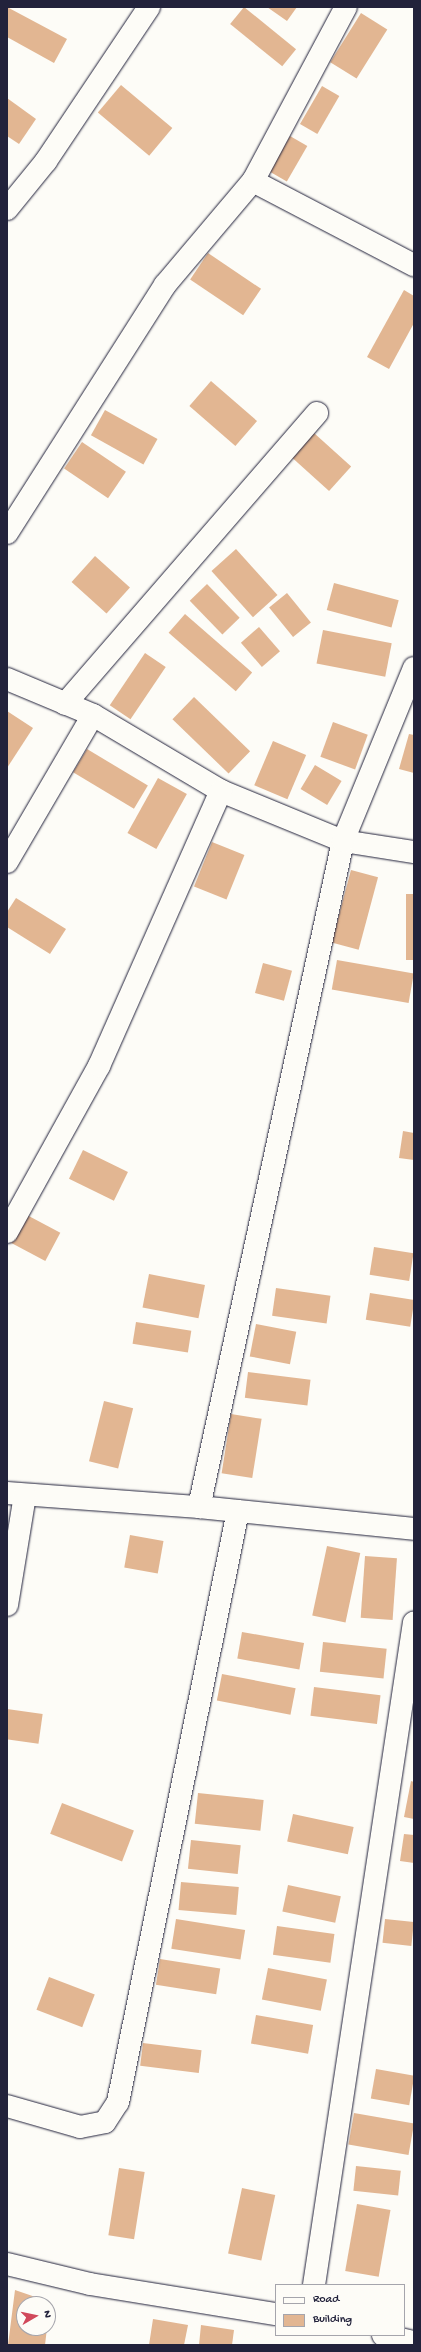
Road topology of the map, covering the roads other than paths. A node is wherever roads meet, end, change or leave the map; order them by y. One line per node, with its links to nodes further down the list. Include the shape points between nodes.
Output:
1 (149, 7): 4 (street, via 46,161)
2 (346, 7): 3 (street)
3 (253, 181): 5 (street); 7 (street, via 164,285)
4 (7, 209)
5 (414, 265)
6 (317, 413): 10 (street)
7 (7, 534)
8 (414, 668): 13 (street)
9 (7, 680): 10 (street)
10 (65, 704): 11 (street)
11 (93, 715): 12 (street); 15 (street)
12 (221, 791): 13 (street); 16 (street, via 99,1066)
13 (343, 841): 14 (street); 18 (street)
14 (414, 852)
15 (7, 862)
16 (7, 1232)
17 (16, 1494): 18 (street); 21 (street)
18 (200, 1507): 19 (street)
19 (238, 1511): 20 (street); 23 (street, via 118,2102 105,2122 80,2127)
20 (414, 1529)
21 (7, 1605)
22 (414, 1622): 25 (street)
23 (7, 2106)
24 (7, 2264): 26 (street, via 90,2284)
25 (314, 2284)
26 (275, 2314)
27 (387, 2336): 28 (street)
28 (414, 2342)

